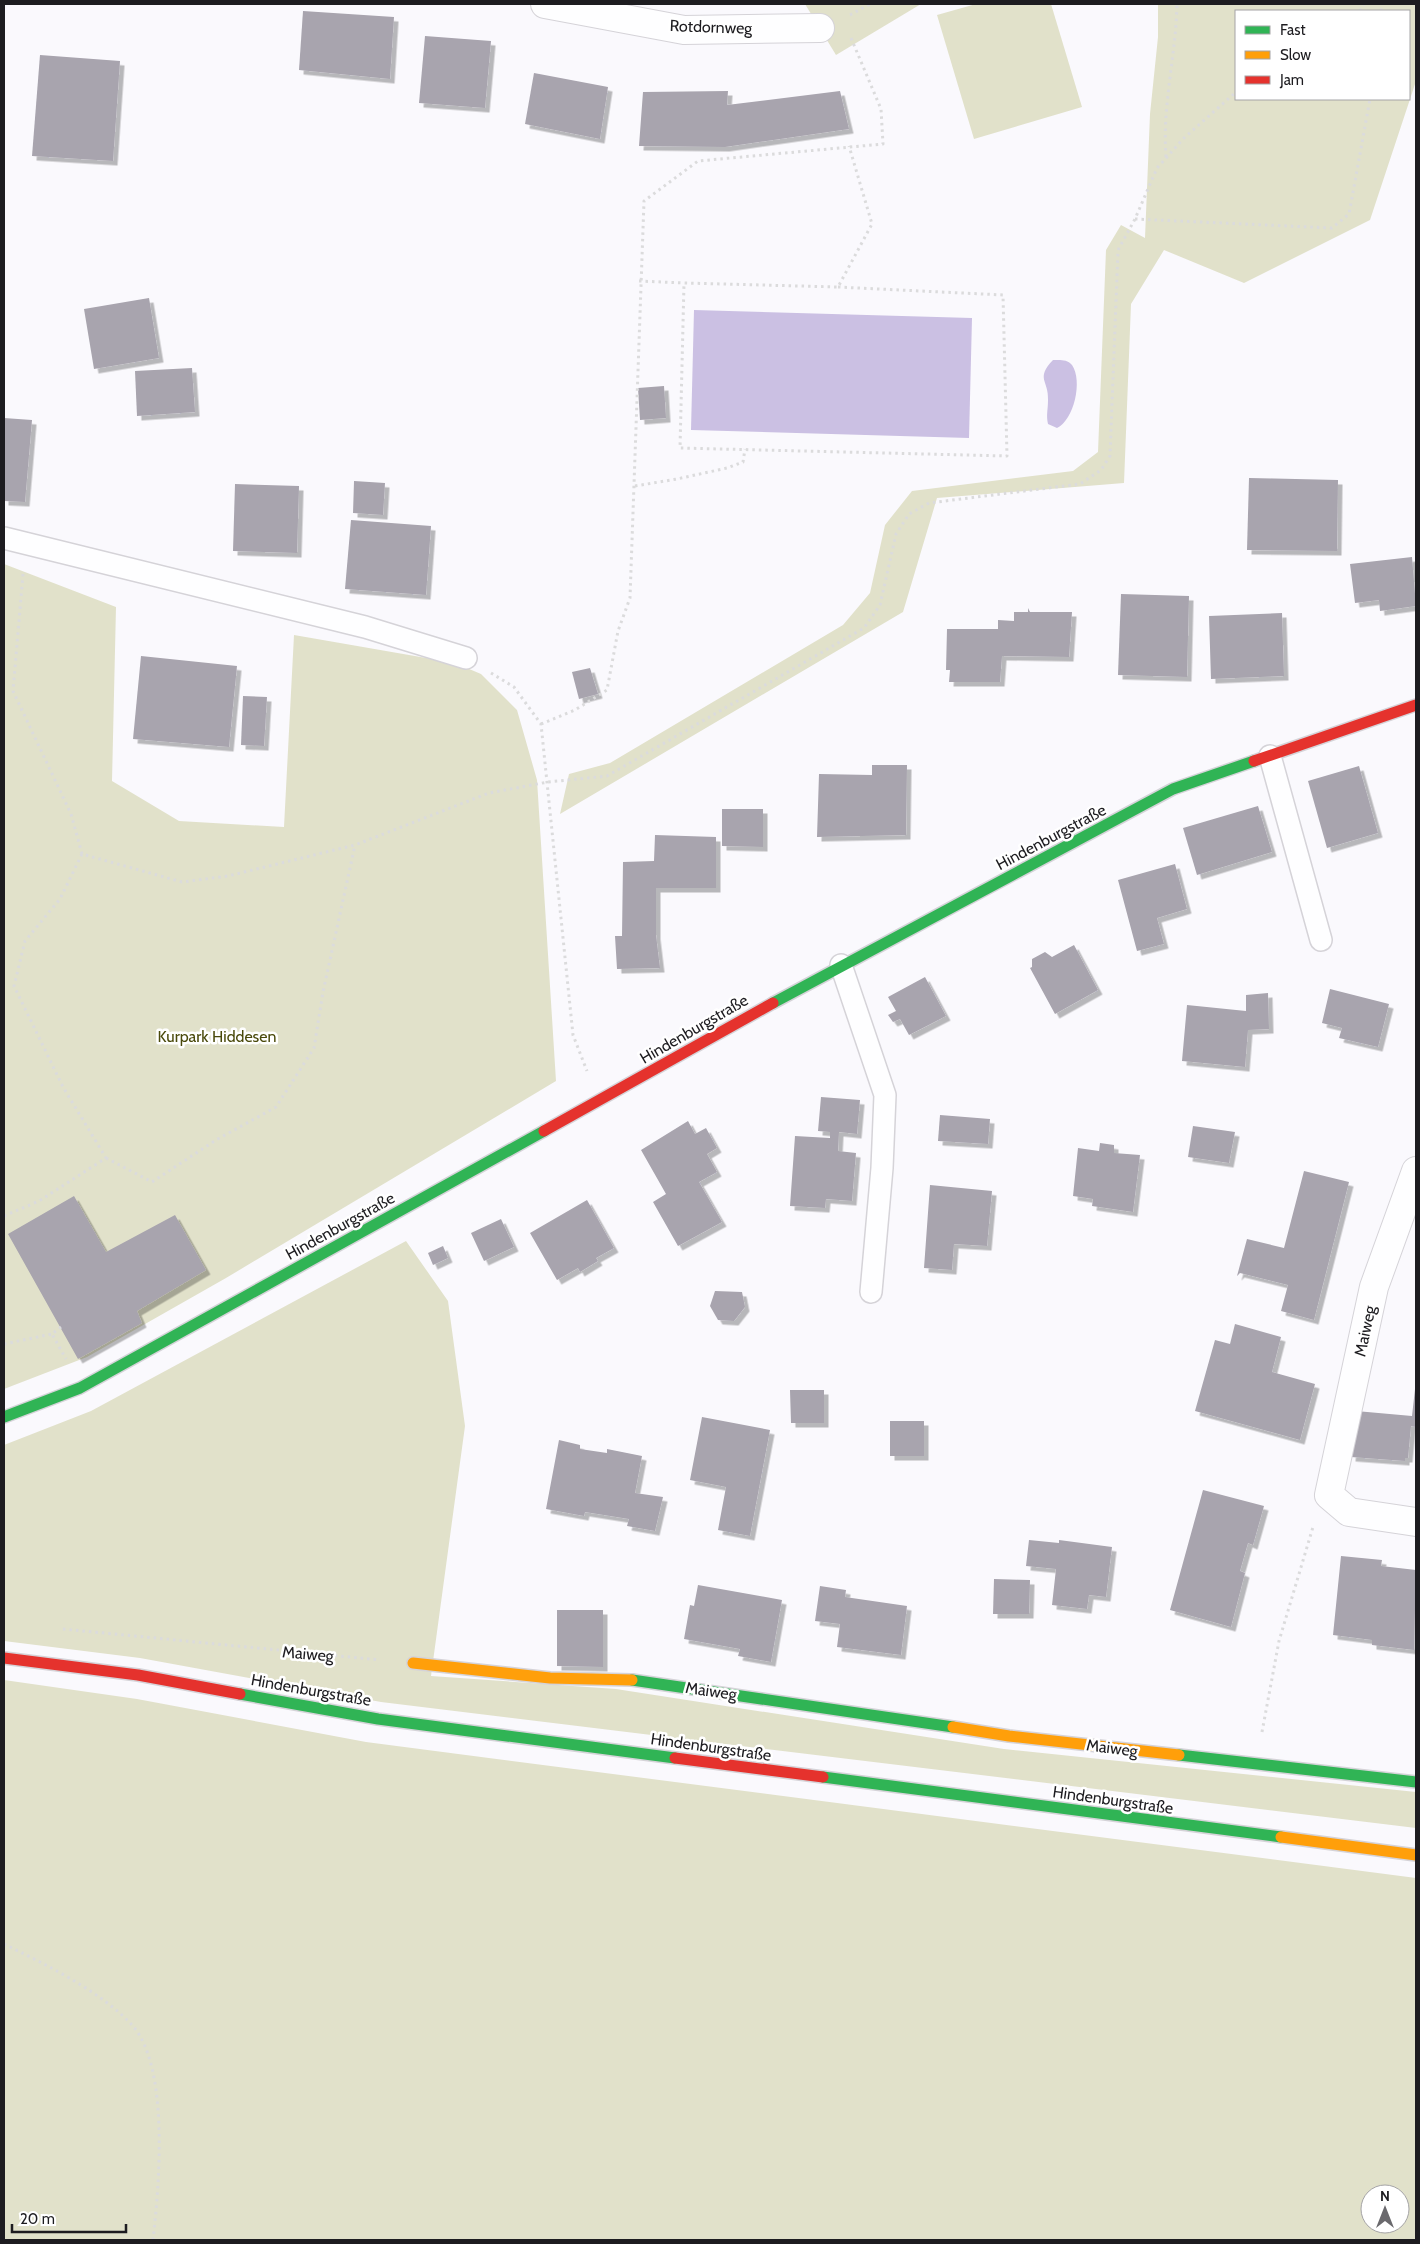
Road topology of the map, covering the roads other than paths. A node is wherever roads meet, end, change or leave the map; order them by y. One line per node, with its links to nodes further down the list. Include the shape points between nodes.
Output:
1 (545, 4): 2 (street, Rotdornweg, via 684,30)
2 (820, 28)
3 (4, 538): 4 (lane, via 365,627)
4 (466, 658)
5 (1416, 704): 6 (main road, Hindenburgstraße)
6 (1270, 756): 7 (lane); 8 (main road, Hindenburgstraße, via 1173,788 1023,871)
7 (1321, 940)
8 (841, 965): 10 (lane, via 885,1095); 11 (main road, Hindenburgstraße, via 80,1388)
9 (1416, 1171): 12 (street, Maiweg, via 1374,1287 1330,1495 1349,1512)
10 (871, 1292)
11 (4, 1417)
12 (1416, 1522)
13 (4, 1658): 16 (main road, Hindenburgstraße, via 138,1675 388,1720)
14 (413, 1663): 15 (main road, Maiweg, via 550,1678 626,1679 1008,1736)
15 (1416, 1782)
16 (1416, 1855)

